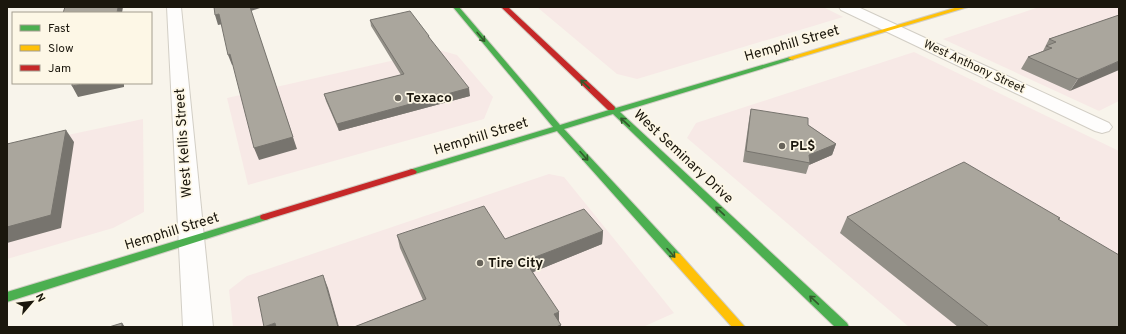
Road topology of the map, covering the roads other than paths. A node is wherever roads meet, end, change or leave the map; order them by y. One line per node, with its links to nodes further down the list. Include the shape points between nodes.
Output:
1 (174, 7): 10 (street, West Kellis Street)
2 (456, 7): 9 (main road, one-way to 9)
3 (504, 7): 7 (main road, West Seminary Drive, one-way to 3)
4 (846, 7): 6 (street, West Anthony Street)
5 (965, 7): 6 (main road, Hemphill Street)
6 (892, 29): 7 (main road, Hemphill Street); 8 (street, West Anthony Street)
7 (613, 111): 9 (main road, Hemphill Street); 14 (main road, West Seminary Drive, one-way to 7)
8 (1102, 127)
9 (558, 128): 10 (main road, Hemphill Street); 13 (main road, one-way to 13)
10 (191, 241): 11 (main road, Hemphill Street); 12 (street, West Kellis Street)
11 (7, 297)
12 (198, 327)
13 (739, 327)
14 (843, 327)

